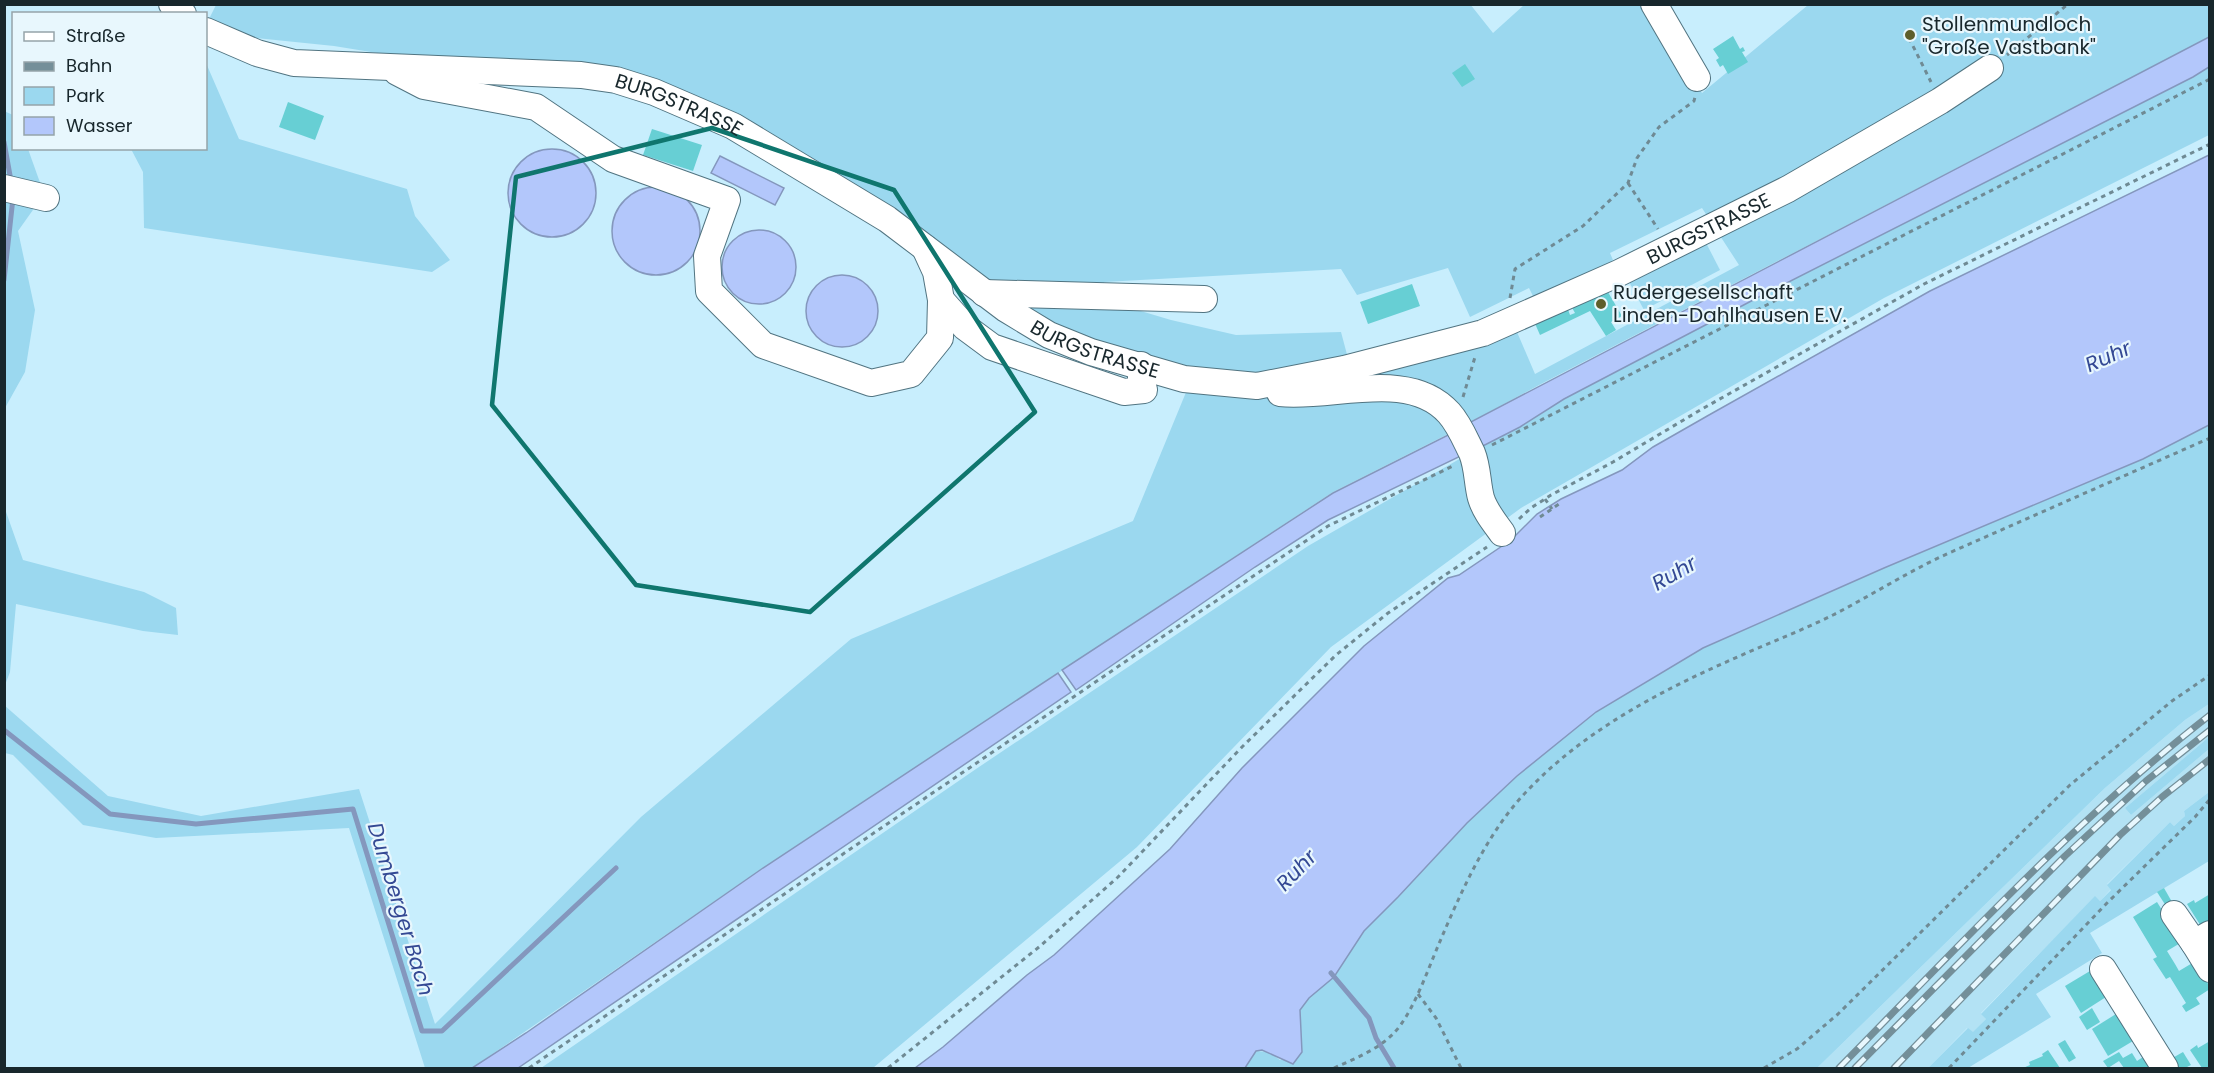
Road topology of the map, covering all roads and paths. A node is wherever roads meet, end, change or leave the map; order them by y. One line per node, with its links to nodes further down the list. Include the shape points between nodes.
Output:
1 (1654, 4): 8 (street)
2 (2068, 4): 6 (path)
3 (207, 32): 5 (street, BURGSTRASSE, via 275,59 316,65)
4 (1910, 38): 9 (path)
5 (386, 67): 14 (street, BURGSTRASSE, via 581,75 616,80 654,92 733,126 782,154 887,219); 18 (street, via 424,86 536,107 613,159 727,200 707,256 709,291 763,345 871,382 911,374 940,338)
6 (1990, 68): 15 (street, BURGSTRASSE, via 1824,170)
7 (2210, 80): 24 (path)
8 (1696, 90): 11 (path, via 1659,127 1637,158)
9 (1935, 91)
10 (2210, 144): 25 (path, via 1924,284)
11 (1628, 183): 15 (path); 19 (path, via 1582,226 1515,269)
12 (4, 188): 13 (street)
13 (46, 198)
14 (924, 247): 16 (street, BURGSTRASSE); 18 (street, via 936,272)
15 (1671, 248): 19 (street, BURGSTRASSE)
16 (984, 293): 17 (street); 20 (street, BURGSTRASSE, via 1049,335)
17 (1204, 299)
18 (941, 300): 20 (street, via 965,327 992,347 1124,392 1144,390)
19 (1494, 328): 21 (street, BURGSTRASSE, via 1344,369); 22 (path)
20 (1140, 365): 21 (street, BURGSTRASSE, via 1184,379)
21 (1257, 386): 22 (street, via 1290,394 1363,388 1406,390 1438,402)
22 (1456, 421): 24 (street)
23 (2210, 438): 36 (path, via 1910,571 1833,615 1663,692 1582,744 1527,790 1496,831 1458,901)
24 (1473, 455): 29 (street, via 1483,504); 37 (path, via 1328,526)
25 (1545, 499): 27 (path); 29 (path)
26 (1562, 502): 27 (path)
27 (1552, 509): 28 (path)
28 (1540, 518)
29 (1502, 533): 38 (path, via 1388,613 1336,655 1118,877 1039,947)
30 (2210, 675): 41 (path, via 2172,701 2070,785 1838,1014 1797,1049)
31 (2210, 799): 42 (path)
32 (2174, 914): 33 (street)
33 (2202, 939): 35 (street)
34 (2103, 969): 43 (street)
35 (2210, 969)
36 (1418, 993): 39 (path, via 1393,1034 1375,1048); 40 (path, via 1436,1018)
37 (529, 1068)
38 (888, 1068)
39 (1334, 1068)
40 (1461, 1068)
41 (1764, 1068)
42 (1949, 1068)
43 (2165, 1068)

